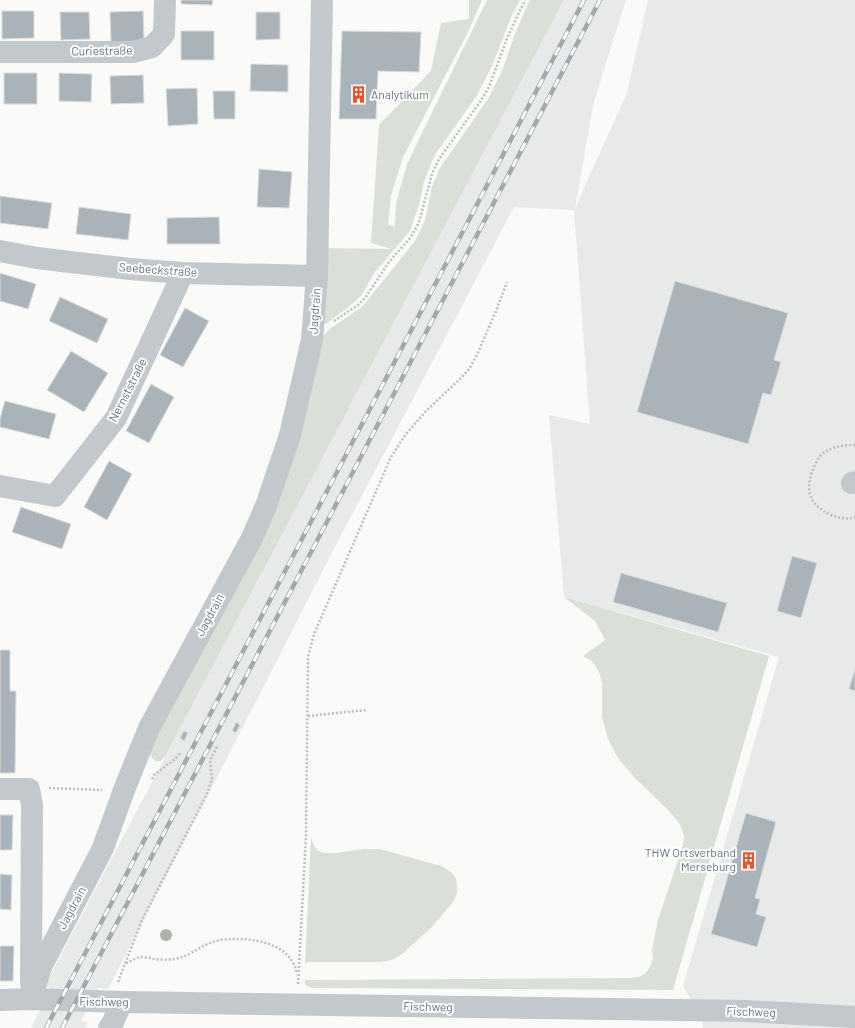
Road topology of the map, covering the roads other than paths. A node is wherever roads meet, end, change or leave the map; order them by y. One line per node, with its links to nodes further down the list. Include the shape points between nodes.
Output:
1 (165, 0): 3 (street, Curiestraße, via 164,34 152,47 133,52)
2 (322, 0): 6 (street, Jagdrain)
3 (0, 52)
4 (0, 251): 5 (street, Seebeckstraße, via 37,258)
5 (183, 273): 6 (street, Seebeckstraße); 7 (street, Nernststraße, via 116,418 55,496)
6 (317, 276): 9 (street, Jagdrain, via 312,340 290,435 266,506 248,545 149,728 103,848 41,967)
7 (0, 486)
8 (0, 789): 9 (street, via 29,789 32,805)
9 (31, 999): 10 (street, Fischweg); 11 (street, Fischweg)
10 (0, 1000)
11 (115, 1002): 12 (street, Fischweg, via 754,1011); 13 (street, via 113,1022)
12 (855, 1017)
13 (109, 1028)

